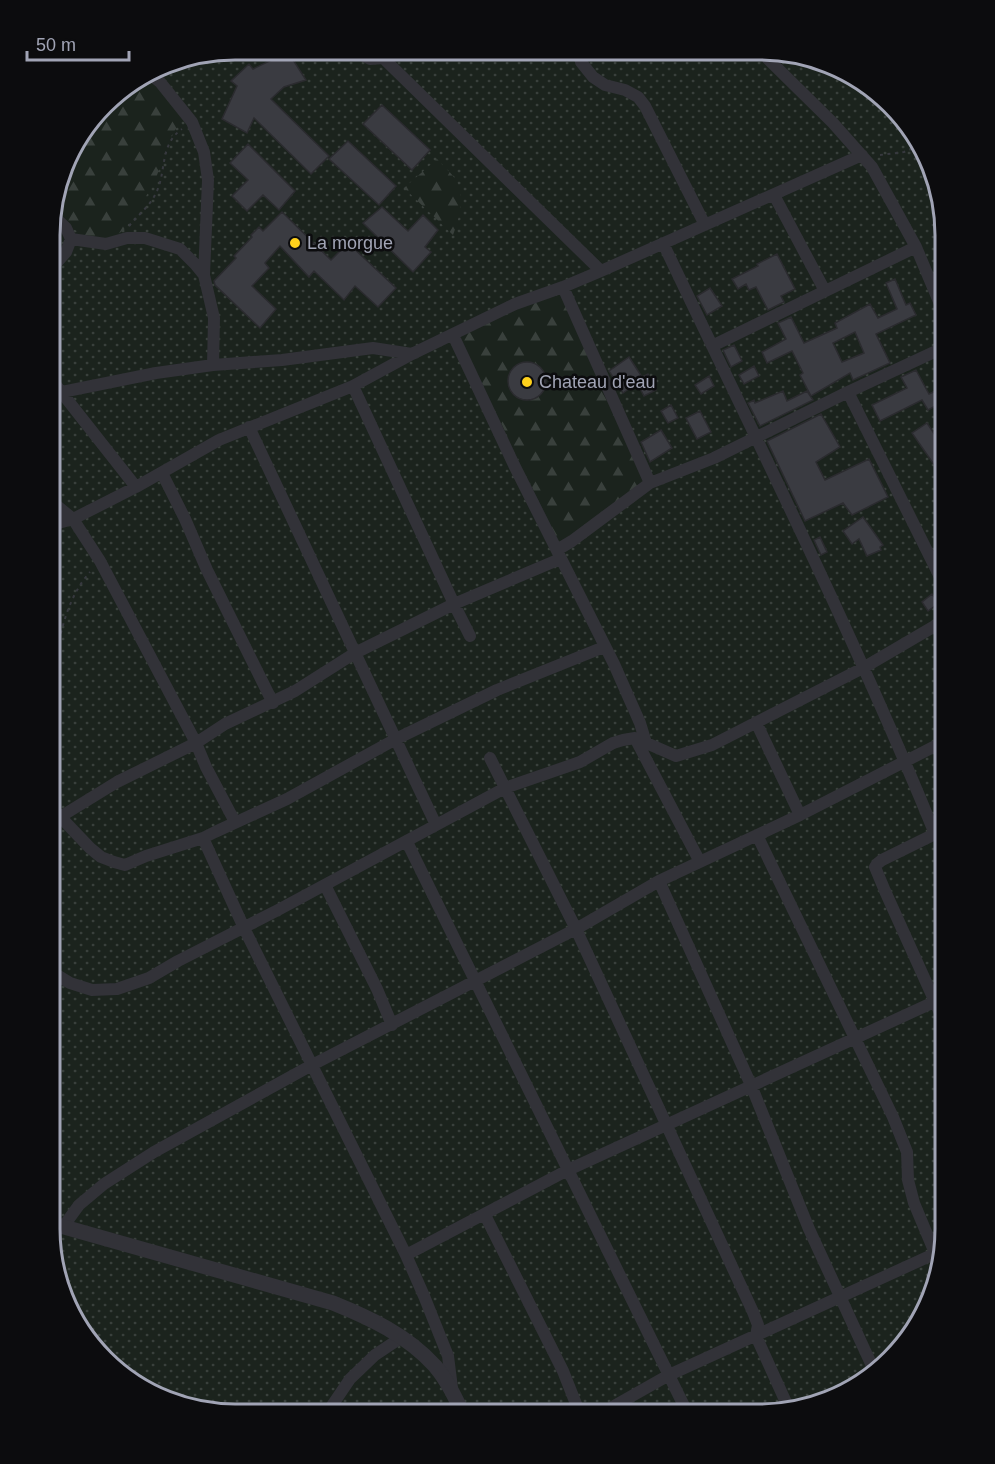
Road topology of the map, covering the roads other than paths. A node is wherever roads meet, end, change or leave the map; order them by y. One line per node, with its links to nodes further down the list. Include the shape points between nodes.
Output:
1 (391, 60): 13 (street)
2 (580, 60): 8 (street, via 605,86 625,90 645,106)
3 (770, 60): 5 (street)
4 (156, 79): 14 (street, via 192,122 204,152 208,180)
5 (862, 155): 6 (street); 11 (street)
6 (774, 195): 8 (street); 16 (street)
7 (61, 223): 9 (street)
8 (705, 225): 10 (street)
9 (71, 239): 12 (street); 14 (street, via 106,244 119,239 146,238 180,249)
10 (663, 243): 13 (street); 19 (street)
11 (916, 247): 16 (street); 17 (street)
12 (60, 259)
13 (601, 271): 15 (street)
14 (204, 275): 22 (street, via 214,318)
15 (563, 287): 18 (street, via 515,304); 30 (street)
16 (825, 291): 19 (street)
17 (935, 292)
18 (453, 335): 21 (street); 35 (street)
19 (712, 346): 28 (street)
20 (935, 352): 26 (street)
21 (412, 354): 22 (street, via 373,348); 23 (street)
22 (213, 365): 25 (street)
23 (352, 386): 27 (street); 37 (street)
24 (60, 389): 25 (street)
25 (63, 392): 31 (street)
26 (848, 392): 28 (street); 36 (street)
27 (249, 427): 29 (street); 41 (street)
28 (756, 437): 30 (street); 42 (street)
29 (162, 473): 31 (street); 43 (street)
30 (650, 483): 35 (street)
31 (136, 487): 33 (street)
32 (60, 508): 33 (street)
33 (73, 519): 34 (street); 47 (street, via 100,561)
34 (60, 523)
35 (559, 554): 37 (street); 40 (street)
36 (935, 566)
37 (454, 604): 39 (street); 41 (street)
38 (935, 626): 42 (street)
39 (470, 636)
40 (604, 647): 45 (street, via 497,690); 46 (street, via 640,723)
41 (355, 653): 43 (street); 45 (street)
42 (863, 668): 44 (street); 50 (street)
43 (273, 703): 47 (street, via 225,724)
44 (756, 722): 46 (street, via 712,745 676,756); 52 (street)
45 (396, 739): 55 (street, via 287,799); 56 (street)
46 (640, 740): 51 (street, via 613,743 580,762); 61 (street)
47 (196, 743): 53 (street, via 117,782); 55 (street)
48 (935, 746): 50 (street)
49 (490, 758): 51 (street)
50 (905, 760): 52 (street); 54 (street)
51 (505, 788): 56 (street); 65 (street)
52 (800, 815): 58 (street)
53 (60, 817): 59 (street, via 101,857 125,865)
54 (935, 821)
55 (235, 822): 59 (street)
56 (436, 825): 60 (street)
57 (935, 834): 68 (street, via 875,867)
58 (757, 835): 61 (street); 71 (street)
59 (203, 838): 64 (street)
60 (407, 842): 63 (street); 67 (street)
61 (700, 862): 62 (street)
62 (659, 881): 65 (street); 73 (street)
63 (325, 885): 64 (street); 70 (street)
64 (244, 928): 66 (street, via 149,978 117,989 92,990); 72 (street)
65 (576, 929): 67 (street); 74 (street)
66 (60, 977)
67 (476, 982): 70 (street); 75 (street)
68 (935, 989)
69 (935, 1001): 71 (street)
70 (392, 1025): 72 (street)
71 (855, 1039): 73 (street); 79 (street, via 907,1152 914,1203)
72 (312, 1065): 77 (street, via 154,1152 104,1184); 80 (street)
73 (751, 1085): 74 (street); 82 (street, via 809,1229)
74 (666, 1126): 75 (street); 83 (street, via 753,1312 758,1324)
75 (568, 1170): 76 (street); 86 (street)
76 (485, 1215): 80 (street); 91 (street)
77 (60, 1222)
78 (60, 1226): 84 (street, via 333,1303)
79 (934, 1246)
80 (406, 1256): 87 (street, via 448,1356)
81 (933, 1259): 82 (street)
82 (842, 1297): 83 (street); 85 (street)
83 (756, 1336): 86 (street); 88 (street)
84 (402, 1337): 87 (street, via 436,1366); 89 (street, via 350,1379)
85 (871, 1364)
86 (669, 1375): 92 (street); 93 (street)
87 (452, 1389): 90 (street)
88 (786, 1402)
89 (333, 1404)
90 (459, 1404)
91 (576, 1404)
92 (618, 1404)
93 (683, 1404)

